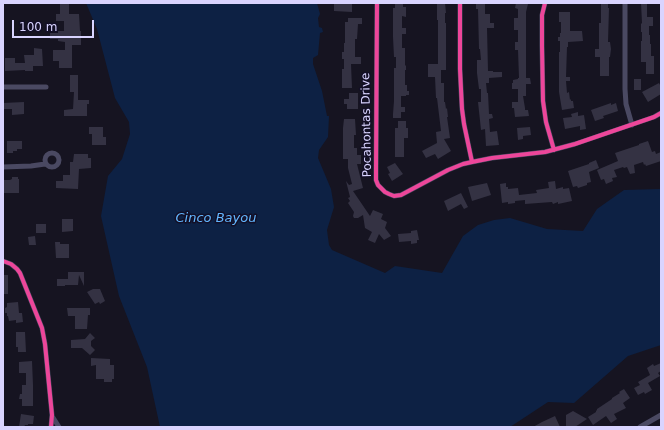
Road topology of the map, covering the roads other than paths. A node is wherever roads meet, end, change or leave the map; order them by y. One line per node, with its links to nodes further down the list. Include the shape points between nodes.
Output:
1 (377, 3): 10 (street, Pocahontas Drive, via 378,185 389,194 401,195 448,170)
2 (460, 3): 10 (street, via 462,109)
3 (545, 3): 9 (street, via 542,15 543,101)
4 (624, 3): 8 (street, via 625,89)
5 (3, 87): 6 (street)
6 (46, 87)
7 (661, 113): 8 (street, Pocahontas Drive)
8 (632, 125): 9 (street, Pocahontas Drive)
9 (554, 150): 10 (street, Pocahontas Drive)
10 (472, 162)
11 (45, 164): 12 (street)
12 (3, 166)
13 (3, 261): 14 (street, via 11,264 20,273 40,320)
14 (52, 415): 16 (street); 17 (street)
15 (661, 415): 18 (street)
16 (51, 427)
17 (59, 427)
18 (640, 427)

